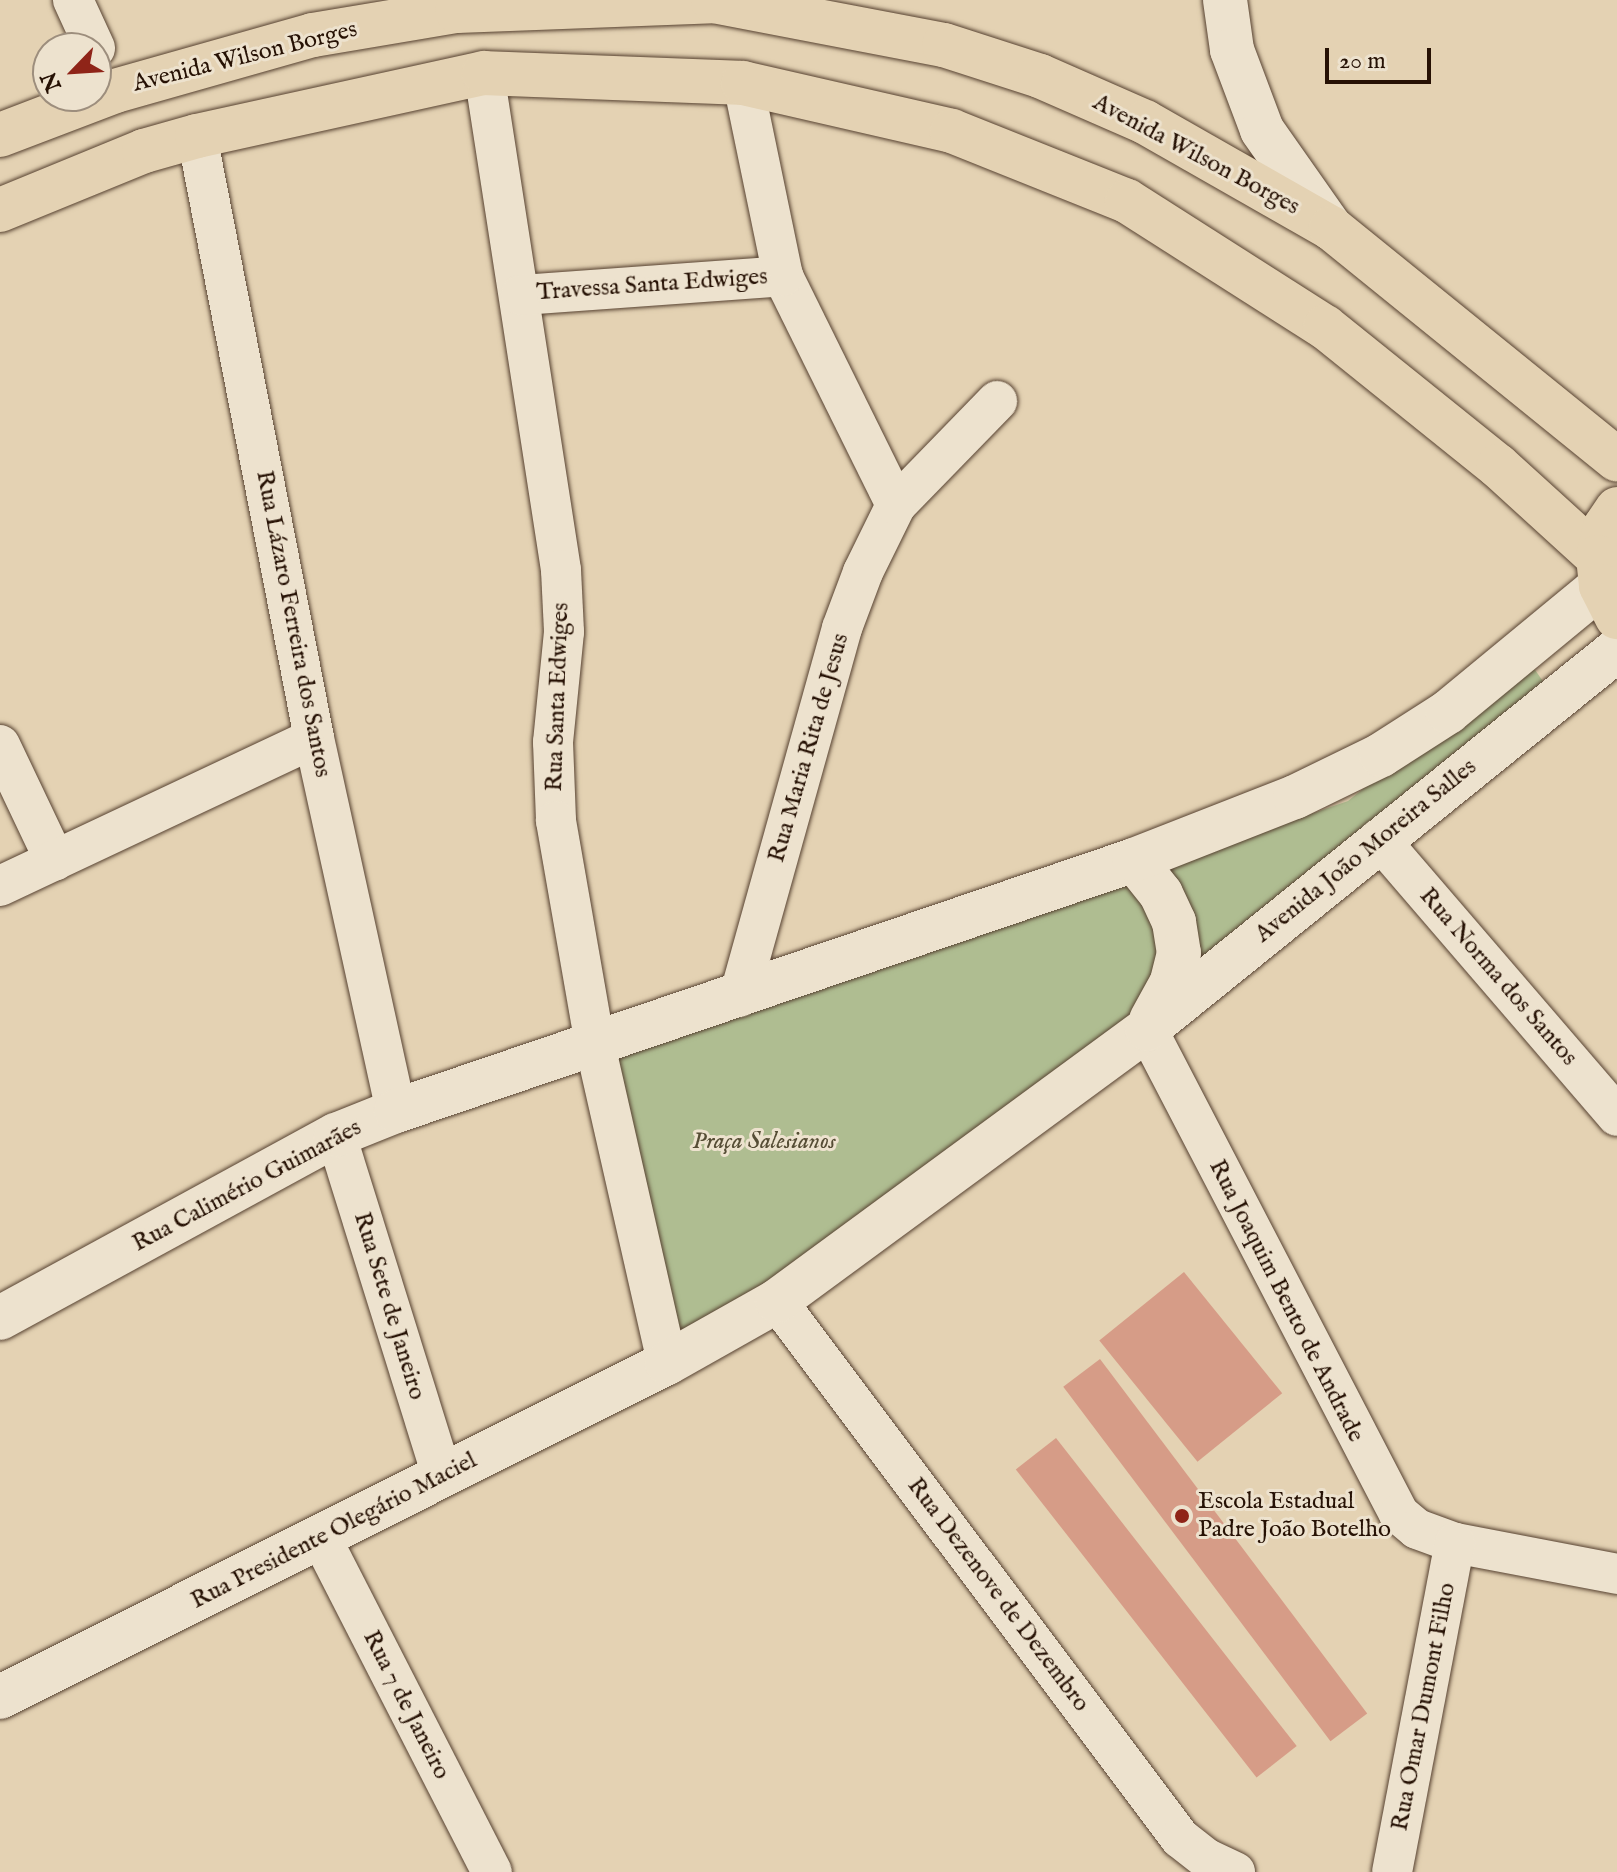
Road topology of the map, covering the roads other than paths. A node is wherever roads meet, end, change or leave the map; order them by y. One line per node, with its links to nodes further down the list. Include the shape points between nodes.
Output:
1 (73, 0): 5 (street)
2 (693, 0): 3 (main road, Avenida Wilson Borges); 9 (main road, Avenida Wilson Borges, via 457,11 313,35)
3 (714, 0): 13 (main road, Avenida Wilson Borges, via 944,45 1040,76 1145,122)
4 (1225, 0): 13 (street, via 1232,50 1262,130)
5 (88, 32)
6 (484, 73): 7 (main road); 11 (main road); 15 (street, Rua Santa Edwiges)
7 (743, 83): 14 (street); 20 (main road, via 952,131 1127,201 1325,327 1498,466)
8 (112, 84): 9 (street)
9 (115, 91): 10 (main road, Avenida Wilson Borges)
10 (0, 135)
11 (197, 136): 12 (main road, via 144,151); 22 (street, Rua Lázaro Ferreira dos Santos)
12 (0, 210)
13 (1331, 228): 17 (main road, Avenida Wilson Borges)
14 (783, 276): 15 (street, Travessa Santa Edwiges); 18 (street)
15 (521, 295): 30 (street, Rua Santa Edwiges, via 561,570 564,632 553,742 556,821)
16 (997, 401): 18 (street, Rua Maria Rita de Jesus)
17 (1617, 460)
18 (896, 505): 28 (street, Rua Maria Rita de Jesus, via 842,628)
19 (1617, 509): 20 (main road, via 1605,527)
20 (1605, 587): 25 (street, via 1448,712 1381,755 1295,797)
21 (1602, 662): 24 (street, Avenida João Moreira Salles)
22 (314, 738): 26 (street); 31 (street, Rua Lázaro Ferreira dos Santos)
23 (0, 745): 26 (street)
24 (1379, 839): 29 (street, Avenida João Moreira Salles); 32 (street, Rua Norma dos Santos)
25 (1134, 860): 28 (street); 29 (street, via 1161,894 1174,922 1179,953 1172,982)
26 (55, 861): 27 (street)
27 (0, 886)
28 (739, 997): 30 (street)
29 (1147, 1029): 34 (street); 39 (street, Rua Joaquim Bento de Andrade, via 1385,1494 1417,1529)
30 (595, 1045): 31 (street, Rua Calimério Guimarães); 36 (street, Rua Santa Edwiges)
31 (396, 1111): 33 (street, Rua Calimério Guimarães)
32 (1617, 1116)
33 (336, 1135): 35 (street, Rua Calimério Guimarães); 37 (street, Rua Sete de Janeiro)
34 (777, 1301): 36 (street); 43 (street, Rua Dezenove de Dezembro, via 1180,1838)
35 (0, 1318)
36 (667, 1363): 37 (street, Rua Presidente Olegário Maciel)
37 (442, 1476): 38 (street, Rua Presidente Olegário Maciel)
38 (321, 1538): 41 (street, Rua Presidente Olegário Maciel); 42 (street, Rua 7 de Janeiro)
39 (1455, 1543): 40 (street, Rua Joaquim Bento de Andrade); 44 (street, Rua Omar Dumont Filho)
40 (1617, 1574)
41 (0, 1697)
42 (492, 1872)
43 (1235, 1872)
44 (1392, 1872)

